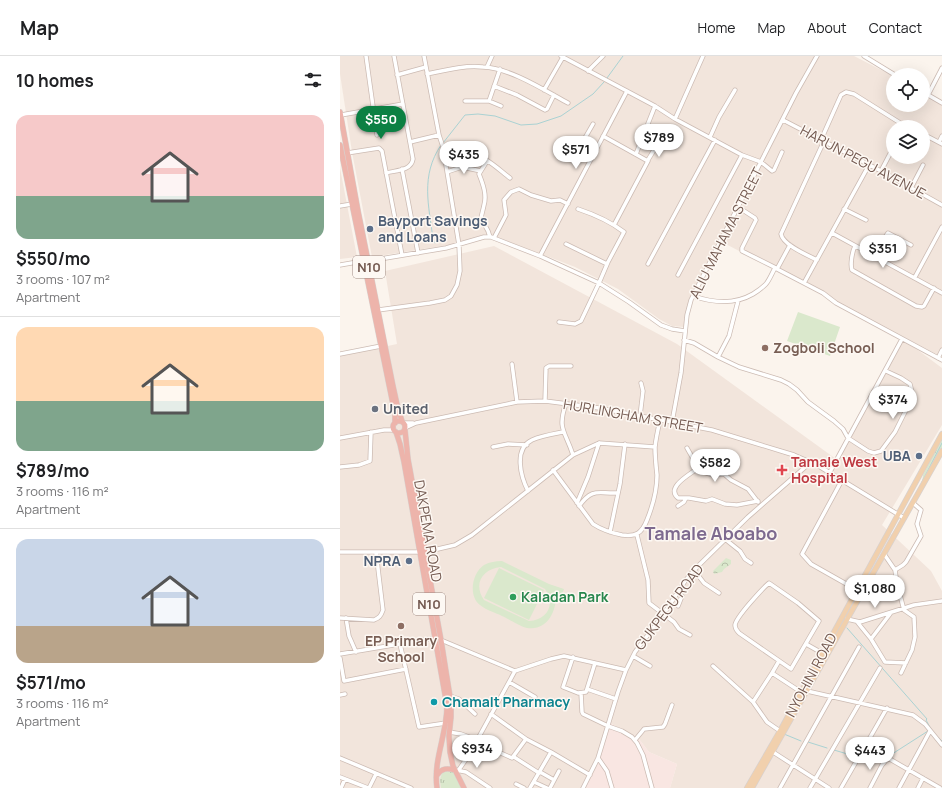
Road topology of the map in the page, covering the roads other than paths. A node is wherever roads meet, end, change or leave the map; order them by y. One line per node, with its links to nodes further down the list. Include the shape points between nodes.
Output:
1 (366, 56): 32 (street)
2 (394, 56): 17 (street)
3 (424, 56): 10 (street)
4 (492, 56): 11 (street)
5 (562, 56): 15 (street); 19 (street)
6 (603, 56): 15 (street)
7 (704, 56): 35 (street)
8 (817, 56): 36 (street, ALIU MAHAMA STREET)
9 (864, 56): 14 (street)
10 (426, 67): 16 (street); 17 (street)
11 (487, 67): 13 (street); 16 (street, via 455,68)
12 (942, 68): 22 (street)
13 (500, 69): 18 (street); 19 (street)
14 (886, 69)
15 (588, 71): 21 (street)
16 (427, 74): 40 (street)
17 (397, 75): 29 (street)
18 (494, 86): 23 (street, via 545,110); 26 (street)
19 (544, 90): 23 (street)
20 (735, 90): 43 (street)
21 (627, 91): 31 (street); 41 (street)
22 (930, 91)
23 (554, 95): 27 (street)
24 (930, 96): 28 (street)
25 (465, 101): 26 (street)
26 (489, 101): 30 (street)
27 (568, 103)
28 (942, 103)
29 (403, 104): 32 (street); 48 (street)
30 (501, 106)
31 (655, 106): 35 (street); 53 (street)
32 (374, 109): 34 (street); 39 (street)
33 (340, 112): 34 (highway, DAKPEMA ROAD / N10)
34 (340, 115): 52 (highway, DAKPEMA ROAD / N10)
35 (675, 119): 43 (street)
36 (783, 120): 47 (street, HARUN PEGU AVENUE); 59 (street, ALIU MAHAMA STREET)
37 (895, 120): 47 (street, via 854,94 846,92 840,98)
38 (592, 124): 55 (street, via 578,150)
39 (378, 134)
40 (439, 135): 48 (street); 66 (street)
41 (603, 136): 53 (street); 55 (street)
42 (942, 136): 49 (street)
43 (710, 137): 46 (street)
44 (930, 138): 49 (street)
45 (660, 140): 56 (street)
46 (715, 140): 54 (street); 95 (street)
47 (822, 140): 60 (street, HARUN PEGU AVENUE); 86 (street, via 781,231 782,239)
48 (410, 142): 63 (street, via 413,163 409,168)
49 (940, 143)
50 (340, 145): 70 (highway, DAKPEMA ROAD / N10)
51 (782, 152): 59 (street, via 773,171)
52 (347, 153): 67 (street, via 381,148); 93 (highway, DAKPEMA ROAD / N10)
53 (636, 154): 56 (street)
54 (742, 155): 59 (street); 98 (street)
55 (591, 158): 71 (street)
56 (646, 160): 78 (street, via 648,162)
57 (886, 160): 65 (street)
58 (487, 161): 62 (street, via 468,154); 64 (street); 68 (street)
59 (761, 162): 74 (street, ALIU MAHAMA STREET)
60 (869, 165): 65 (street, HARUN PEGU AVENUE); 76 (street)
61 (923, 165): 69 (street)
62 (462, 167): 64 (street); 66 (street)
63 (402, 169): 67 (street); 88 (street)
64 (481, 171): 81 (street, via 479,175 485,200 481,218)
65 (880, 171): 69 (street, HARUN PEGU AVENUE)
66 (447, 172): 85 (street)
67 (386, 173): 89 (street)
68 (510, 178)
69 (911, 188): 73 (street, HARUN PEGU AVENUE)
70 (352, 204): 72 (street); 93 (highway, DAKPEMA ROAD / N10)
71 (568, 204): 82 (street, via 531,195 519,189 512,191 504,200 506,215); 91 (street)
72 (340, 206)
73 (942, 206)
74 (738, 207): 97 (street, via 756,220 742,251); 104 (street, ALIU MAHAMA STREET)
75 (578, 209): 78 (street)
76 (844, 209): 77 (street); 80 (street)
77 (866, 220)
78 (614, 225): 94 (street, via 624,232)
79 (942, 227): 99 (street)
80 (832, 233): 87 (street); 92 (street)
81 (490, 237): 82 (street); 85 (street)
82 (494, 238): 91 (street)
83 (566, 244): 94 (street)
84 (911, 244): 90 (street, via 888,233)
85 (459, 245): 88 (street); 106 (street, via 459,277 450,297 430,303)
86 (790, 245): 92 (street); 97 (street)
87 (855, 246): 90 (street); 102 (street, via 852,270 916,306 924,306)
88 (418, 253): 89 (street)
89 (402, 255): 93 (street)
90 (873, 255): 99 (street)
91 (540, 256): 100 (street)
92 (817, 260): 101 (street)
93 (366, 261): 96 (street); 106 (highway, DAKPEMA ROAD / N10); 111 (highway, DAKPEMA ROAD / N10)
94 (607, 264): 100 (street)
95 (648, 264)
96 (340, 265)
97 (776, 268): 101 (street); 105 (street, via 763,287)
98 (678, 275)
99 (915, 277): 102 (street)
100 (599, 283): 107 (street, via 580,323); 108 (street, via 661,325)
101 (804, 283): 109 (street)
102 (934, 288): 103 (street)
103 (942, 293)
104 (693, 296): 105 (street, via 721,302); 108 (street, ALIU MAHAMA STREET)
105 (738, 301): 114 (street, via 729,336)
106 (378, 310): 126 (highway, DAKPEMA ROAD / N10, via 398,409)
107 (559, 322)
108 (685, 331): 110 (street, ALIU MAHAMA STREET)
109 (902, 339): 115 (street); 118 (street)
110 (684, 340): 114 (street); 125 (street, ALIU MAHAMA STREET)
111 (381, 346): 113 (street); 127 (highway, DAKPEMA ROAD / N10, via 395,414)
112 (942, 350): 115 (street)
113 (340, 354)
114 (718, 357): 132 (street, via 789,384 808,402 834,420)
115 (940, 359)
116 (512, 364): 121 (street)
117 (571, 366): 120 (street, via 546,368)
118 (886, 371): 132 (street); 132 (street, via 912,387 911,400 895,432 878,453 868,451)
119 (641, 383): 123 (street, via 643,390)
120 (545, 401): 121 (street, HURLINGHAM STREET); 122 (street, HURLINGHAM STREET)
121 (517, 402): 126 (street, HURLINGHAM STREET)
122 (566, 403): 123 (street, HURLINGHAM STREET); 129 (street, via 561,418)
123 (640, 416): 124 (street, HURLINGHAM STREET)
124 (660, 420): 125 (street, HURLINGHAM STREET); 137 (street)
125 (672, 422): 141 (street, HURLINGHAM STREET, via 712,430)
126 (404, 426): 127 (highway, via 398,421); 127 (highway, via 402,433); 164 (highway, DAKPEMA ROAD / N10)
127 (395, 427): 128 (street); 164 (highway, DAKPEMA ROAD / N10)
128 (371, 432): 131 (street); 142 (street, via 370,461)
129 (563, 432): 135 (street, via 531,440); 140 (street)
130 (942, 434): 147 (main road, NYOHINI ROAD)
131 (340, 438)
132 (848, 438): 145 (street)
133 (599, 443): 134 (street); 140 (street); 154 (street)
134 (625, 444): 137 (street); 150 (street)
135 (527, 445): 136 (street, via 508,444); 149 (street, via 520,458 523,481)
136 (493, 447)
137 (655, 447): 160 (street, via 656,493 645,526)
138 (688, 448): 143 (street)
139 (942, 451): 148 (main road, NYOHINI ROAD)
140 (572, 455): 144 (street)
141 (810, 462): 145 (street, HURLINGHAM STREET); 156 (street, GUKPEGU ROAD)
142 (340, 467)
143 (698, 468): 151 (street, via 680,481 674,492 678,498); 152 (street, via 707,474 724,474 748,488)
144 (552, 470): 149 (street); 154 (street)
145 (830, 472): 146 (street, HURLINGHAM STREET)
146 (842, 480): 157 (street, HURLINGHAM STREET); 169 (street, via 802,554 811,564)
147 (917, 481): 148 (main road, via 918,486); 157 (main road, NYOHINI ROAD)
148 (924, 485): 153 (main road, NYOHINI ROAD)
149 (528, 491): 164 (street, via 455,545)
150 (618, 493): 154 (street, via 592,494); 159 (street)
151 (686, 498): 152 (street, via 706,501 712,499 737,505); 155 (street)
152 (758, 501): 156 (street)
153 (913, 503): 158 (main road, NYOHINI ROAD); 168 (street, via 921,510 918,524 921,536 906,562)
154 (578, 504): 159 (street, via 593,524)
155 (678, 506)
156 (760, 506): 161 (street, GUKPEGU ROAD)
157 (898, 514): 158 (street, HURLINGHAM STREET); 169 (main road, NYOHINI ROAD)
158 (904, 518): 165 (main road, NYOHINI ROAD)
159 (610, 532): 160 (street)
160 (637, 535): 176 (street, via 648,580 649,601)
161 (725, 539): 166 (street); 167 (street, GUKPEGU ROAD)
162 (340, 552): 163 (street)
163 (376, 552): 164 (street); 178 (street, via 382,615 374,620)
164 (422, 552): 182 (highway, DAKPEMA ROAD / N10); 184 (highway, DAKPEMA ROAD / N10)
165 (884, 554): 168 (street); 179 (main road, NYOHINI ROAD)
166 (751, 563)
167 (694, 570): 170 (street, GUKPEGU ROAD); 171 (street, via 704,583)
168 (895, 570): 174 (street)
169 (857, 590): 189 (main road, NYOHINI ROAD)
170 (678, 592): 173 (street, via 682,596); 176 (street, GUKPEGU ROAD)
171 (719, 593)
172 (942, 601): 174 (street)
173 (678, 606)
174 (903, 609): 175 (street); 196 (street, via 914,618 916,632)
175 (891, 613): 180 (street); 183 (street)
176 (663, 615): 181 (street); 191 (street, GUKPEGU ROAD)
177 (340, 618): 178 (street)
178 (346, 618): 188 (street)
179 (847, 619): 180 (street); 208 (main road, NYOHINI ROAD)
180 (858, 623): 183 (street)
181 (690, 635)
182 (435, 638): 185 (street); 223 (highway, DAKPEMA ROAD / N10, via 447,706)
183 (871, 639): 196 (street, via 884,662)
184 (441, 640): 203 (street); 213 (highway, DAKPEMA ROAD / N10)
185 (400, 644): 188 (street); 200 (street)
186 (806, 644): 189 (street); 194 (street, via 792,668); 194 (street, via 819,619 771,583 767,584 739,617 735,628)
187 (859, 647): 214 (street)
188 (356, 652): 190 (street)
189 (822, 653): 209 (main road, NYOHINI ROAD)
190 (340, 654)
191 (633, 656): 197 (street); 201 (street, GUKPEGU ROAD)
192 (573, 657): 195 (street); 203 (street, via 558,657); 210 (street, via 562,687)
193 (340, 658): 202 (street)
194 (779, 662): 204 (street)
195 (595, 663): 201 (street); 207 (street)
196 (906, 663): 205 (street)
197 (650, 666)
198 (713, 666): 217 (street)
199 (880, 668): 218 (street)
200 (406, 669): 202 (street, via 344,681); 223 (street, via 419,727)
201 (626, 670): 216 (street, GUKPEGU ROAD)
202 (341, 671)
203 (515, 671): 206 (street)
204 (772, 673): 209 (street); 217 (street)
205 (901, 673)
206 (509, 682): 215 (street); 222 (street)
207 (587, 689): 210 (street, via 586,692); 216 (street)
208 (807, 691): 214 (street); 233 (main road, NYOHINI ROAD)
209 (801, 692): 225 (main road, NYOHINI ROAD)
210 (580, 693): 224 (street, via 582,713)
211 (345, 694): 212 (street)
212 (340, 695)
213 (450, 696): 221 (street, via 459,699); 227 (highway, DAKPEMA ROAD / N10, via 452,710)
214 (832, 696): 218 (street); 237 (street)
215 (535, 697)
216 (616, 699): 224 (street, GUKPEGU ROAD)
217 (753, 702): 225 (street, via 767,722)
218 (859, 702): 220 (street); 248 (street)
219 (672, 705): 229 (street, via 663,727 644,729)
220 (887, 708): 226 (street, via 916,716); 272 (street)
221 (475, 714)
222 (491, 714): 228 (street); 230 (street)
223 (446, 723): 244 (highway, DAKPEMA ROAD / N10)
224 (608, 726): 229 (street, via 626,732); 236 (street, GUKPEGU ROAD)
225 (780, 731): 267 (main road, NYOHINI ROAD)
226 (930, 731): 231 (street); 238 (street)
227 (449, 732): 230 (street); 239 (highway, DAKPEMA ROAD / N10, via 450,752)
228 (526, 740): 232 (street); 234 (street)
229 (635, 740): 266 (street, via 643,755)
230 (477, 741): 234 (street); 239 (street)
231 (942, 745)
232 (551, 752): 241 (street); 243 (street)
233 (773, 752): 237 (street); 268 (main road, NYOHINI ROAD)
234 (514, 757): 241 (street)
235 (340, 758): 242 (street)
236 (598, 758): 243 (street, GUKPEGU ROAD); 265 (street, via 607,771)
237 (794, 765): 248 (street); 269 (street)
238 (909, 769): 246 (street); 273 (street, via 890,758 886,759); 274 (street)
239 (457, 770): 244 (highway, via 446,769); 258 (highway, N10); 259 (street, via 466,772)
240 (559, 771): 249 (street)
241 (539, 773): 249 (street); 250 (street)
242 (376, 774): 255 (street); 256 (street)
243 (590, 775): 264 (street, GUKPEGU ROAD)
244 (436, 776): 257 (highway, N10)
245 (340, 777): 247 (street)
246 (923, 778): 275 (street); 276 (street)
247 (345, 779): 253 (street); 254 (street)
248 (815, 779): 270 (street); 271 (street)
249 (554, 780): 263 (street)
250 (534, 782): 261 (street); 262 (street)
251 (942, 783): 276 (street)
252 (516, 784): 260 (street)
253 (356, 786): 255 (street)
254 (341, 788)
255 (368, 788)
256 (411, 788)
257 (437, 788)
258 (464, 788)
259 (490, 788)
260 (524, 788)
261 (530, 788)
262 (547, 788)
263 (550, 788)
264 (583, 788)
265 (612, 788)
266 (652, 788)
267 (747, 788)
268 (752, 788)
269 (780, 788)
270 (810, 788)
271 (830, 788)
272 (841, 788)
273 (870, 788)
274 (899, 788)
275 (918, 788)
276 (939, 788)

